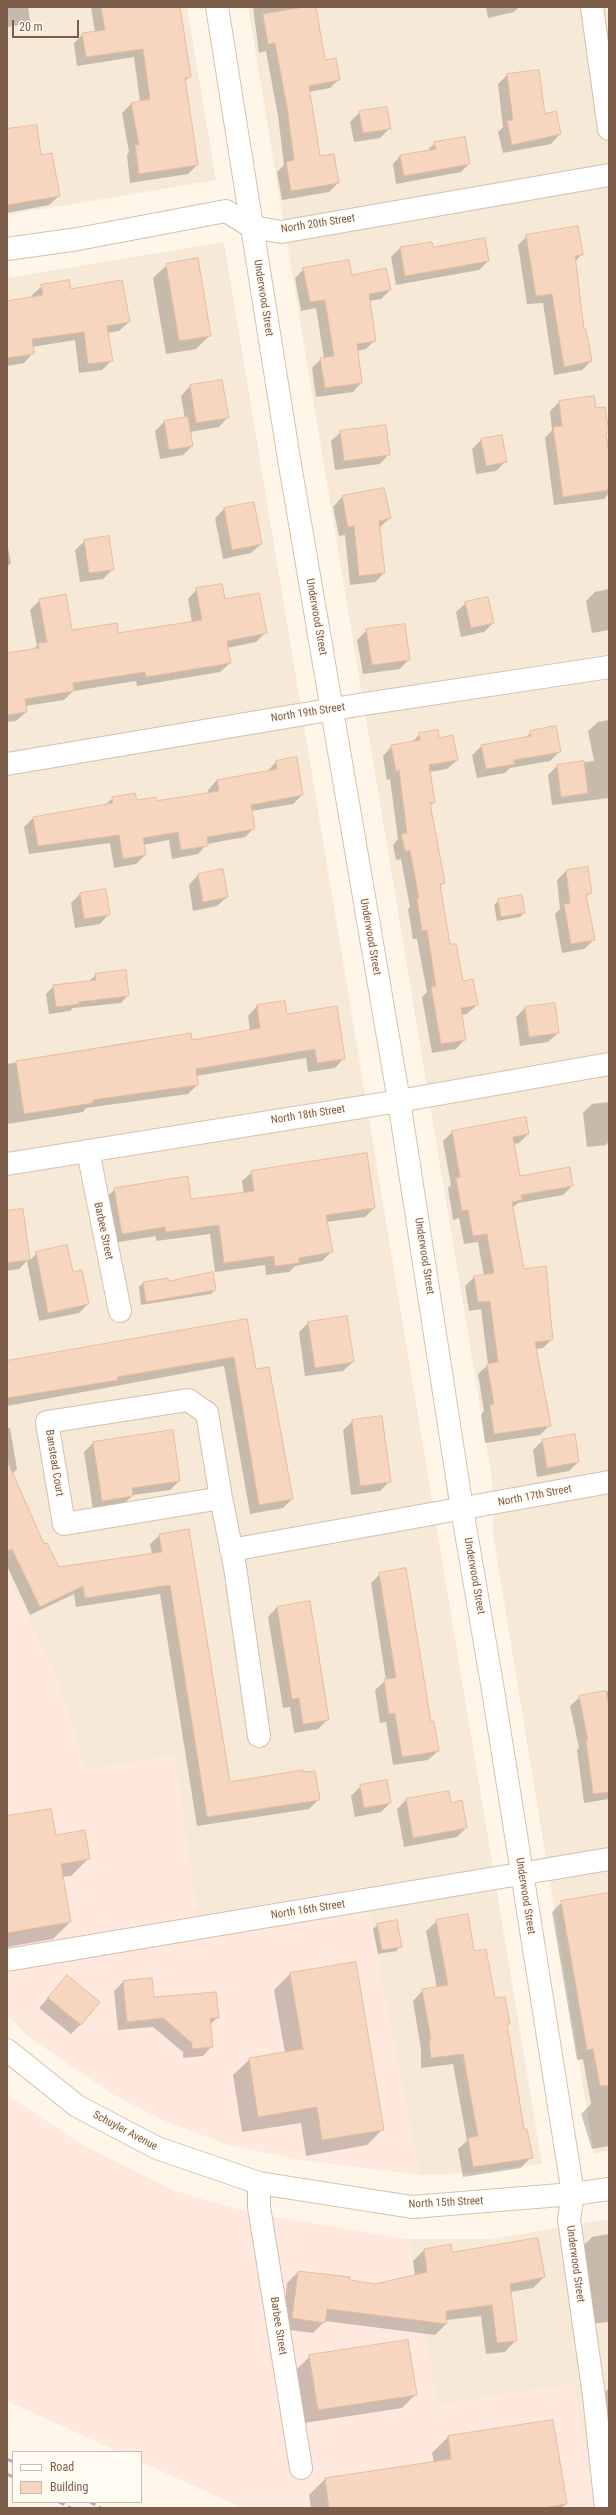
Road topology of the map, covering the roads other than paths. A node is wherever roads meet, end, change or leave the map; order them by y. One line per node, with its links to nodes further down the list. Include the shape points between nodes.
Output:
1 (217, 7): 5 (street, Underwood Street)
2 (592, 7): 3 (street)
3 (609, 129)
4 (609, 175): 5 (street, North 20th Street, via 281,232)
5 (252, 227): 6 (street, North 20th Street, via 226,211 78,239); 8 (street, Underwood Street)
6 (7, 248)
7 (609, 667): 8 (street, North 19th Street)
8 (332, 709): 9 (street, North 19th Street); 11 (street, Underwood Street)
9 (7, 764)
10 (609, 1064): 11 (street, North 18th Street)
11 (399, 1101): 12 (street, North 18th Street); 17 (street, Underwood Street)
12 (88, 1151): 13 (street, North 18th Street); 14 (street, Barbee Street)
13 (7, 1164)
14 (120, 1311)
15 (609, 1482): 17 (street, North 17th Street)
16 (221, 1498): 16 (street, Banstead Court, via 207,1412 188,1400 47,1422 64,1524); 18 (street, Banstead Court)
17 (462, 1509): 18 (street, North 17th Street); 21 (street, Underwood Street)
18 (231, 1550): 19 (street, Banstead Court)
19 (259, 1736)
20 (609, 1859): 21 (street, North 16th Street)
21 (522, 1874): 22 (street, North 16th Street); 26 (street, Underwood Street)
22 (7, 1960)
23 (7, 2050): 24 (street, Schuyler Avenue, via 77,2106 158,2148)
24 (259, 2183): 26 (street, North 15th Street, via 412,2206); 27 (street, Barbee Street, via 259,2206)
25 (609, 2189): 26 (street, North 15th Street)
26 (573, 2194): 28 (street, Underwood Street, via 569,2219 594,2396)
27 (301, 2468)
28 (606, 2508)

